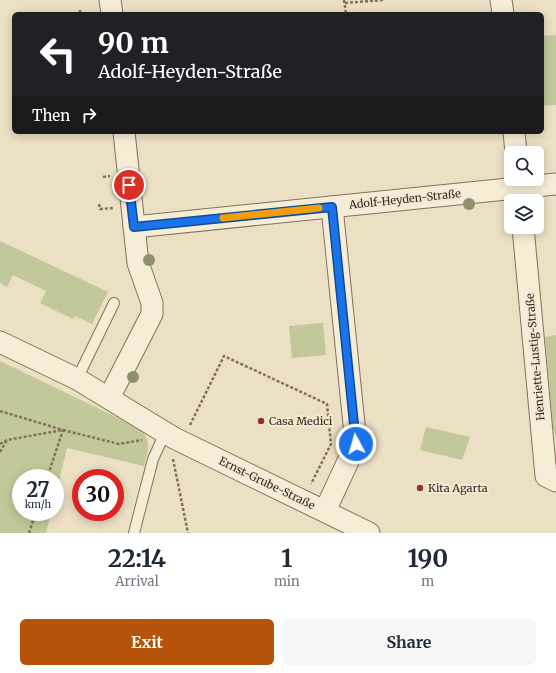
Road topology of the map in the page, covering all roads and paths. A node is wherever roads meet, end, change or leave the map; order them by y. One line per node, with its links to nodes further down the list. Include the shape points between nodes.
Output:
1 (110, 0): 5 (street)
2 (383, 0): 4 (path)
3 (501, 0): 7 (street)
4 (344, 2): 6 (path)
5 (112, 12)
6 (346, 12)
7 (503, 12)
8 (124, 134): 14 (street)
9 (514, 134): 10 (street)
10 (515, 146)
11 (556, 184): 12 (street, Adolf-Heyden-Straße)
12 (519, 189): 13 (street, Adolf-Heyden-Straße)
13 (332, 207): 14 (street, Adolf-Heyden-Straße); 29 (street, via 356,444)
14 (134, 227): 19 (street, via 138,262 152,303 152,314)
15 (524, 234): 27 (street, Henriette-Lustig-Straße, via 546,476)
16 (114, 303): 18 (lane)
17 (0, 342): 18 (street, Ernst-Grube-Straße)
18 (77, 379): 19 (street, Ernst-Grube-Straße)
19 (109, 398): 22 (street, Ernst-Grube-Straße)
20 (0, 411): 21 (path)
21 (63, 430): 22 (path, via 119,444); 23 (path); 26 (path)
22 (174, 438): 28 (street, Ernst-Grube-Straße); 28 (path, via 224,356 327,404 331,444); 32 (lane, via 153,459); 33 (path, via 171,452)
23 (7, 440): 24 (path); 25 (path)
24 (0, 444)
25 (0, 452)
26 (50, 469)
27 (556, 481)
28 (303, 500): 29 (street, Ernst-Grube-Straße)
29 (325, 511): 34 (street, Ernst-Grube-Straße)
30 (33, 521): 31 (path)
31 (29, 533)
32 (134, 533)
33 (188, 533)
34 (369, 533)

